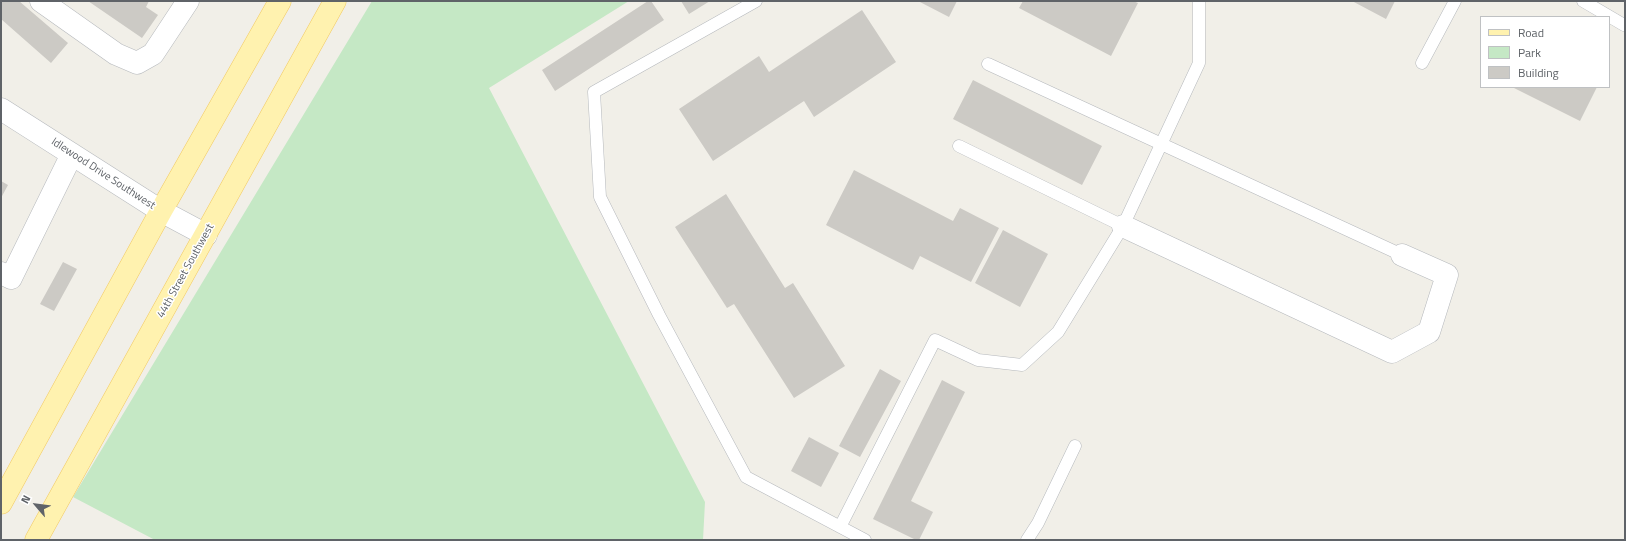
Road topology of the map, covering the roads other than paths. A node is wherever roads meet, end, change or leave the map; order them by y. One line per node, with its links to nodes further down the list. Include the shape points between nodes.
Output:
1 (41, 1): 2 (street, via 116,54 137,63 153,54)
2 (188, 1)
3 (280, 1): 18 (main road)
4 (335, 1): 20 (main road, 44th Street Southwest)
5 (756, 1): 25 (lane, via 594,92 600,197 659,316 746,477)
6 (1200, 1): 15 (lane, via 1199,63)
7 (1455, 1): 13 (lane)
8 (1583, 1): 9 (lane)
9 (1609, 16)
10 (1610, 17): 11 (lane)
11 (1624, 25)
12 (988, 64): 15 (lane)
13 (1422, 64)
14 (1, 109): 17 (street, Idlewood Drive Southwest)
15 (1161, 144): 19 (lane); 21 (lane)
16 (959, 146): 19 (lane)
17 (72, 154): 18 (street, Idlewood Drive Southwest); 22 (street, via 10,278)
18 (161, 211): 20 (street, Idlewood Drive Southwest); 24 (main road)
19 (1123, 226): 21 (street, via 1392,352 1428,332 1447,275); 25 (lane, via 1058,332 1022,365 978,360 935,340)
20 (206, 235): 26 (main road, 44th Street Southwest)
21 (1402, 255)
22 (1, 273)
23 (1075, 446): 28 (lane, via 1038,523)
24 (2, 499)
25 (840, 527): 27 (lane)
26 (36, 540)
27 (864, 540)
28 (1027, 540)

